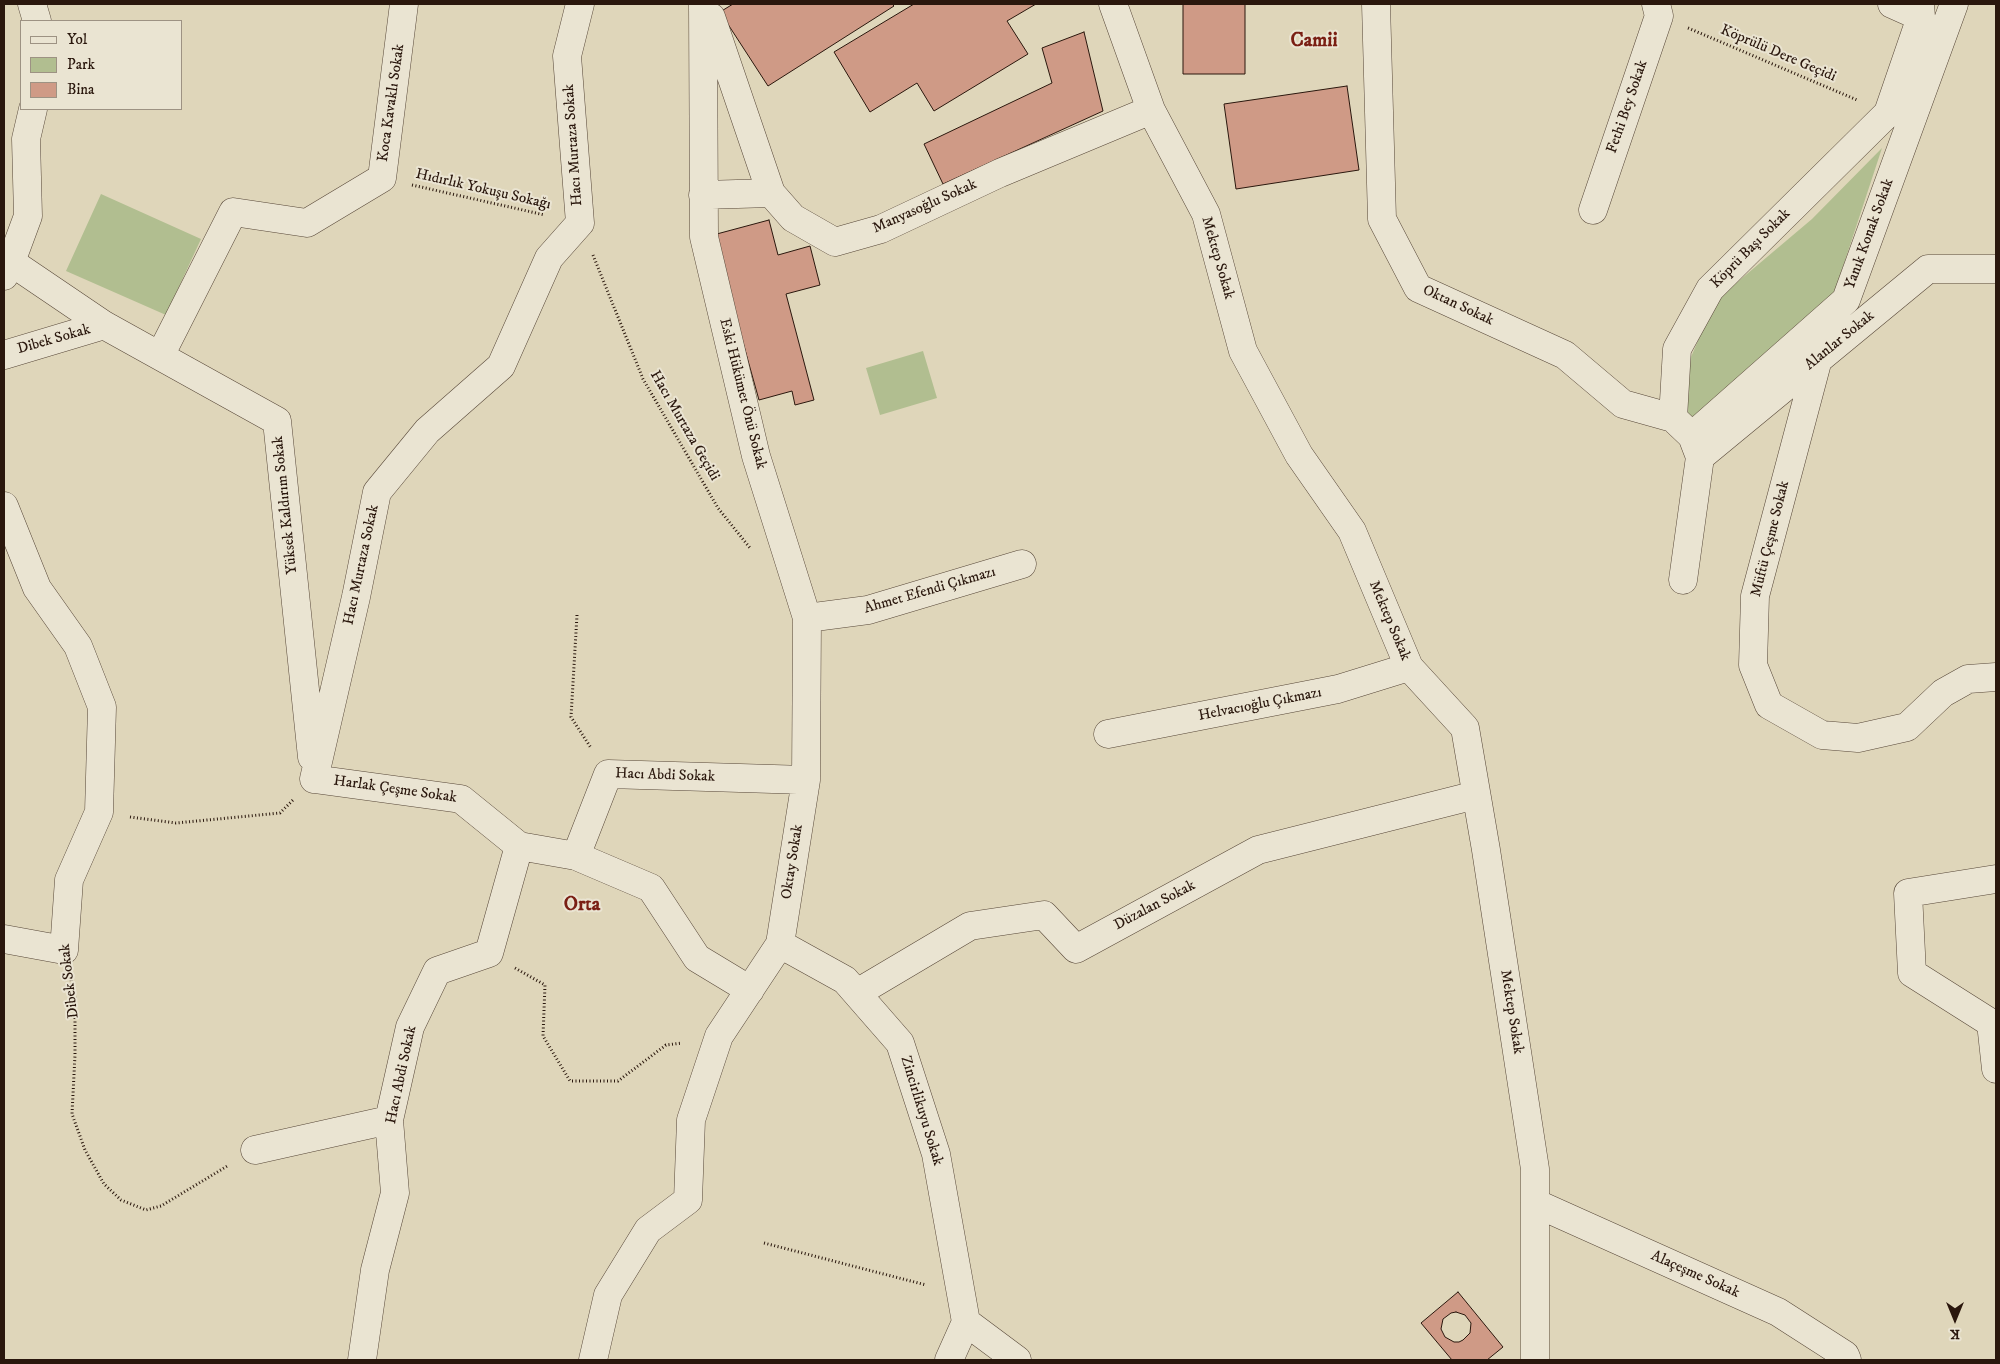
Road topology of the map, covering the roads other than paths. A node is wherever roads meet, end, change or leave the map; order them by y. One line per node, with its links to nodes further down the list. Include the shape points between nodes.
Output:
1 (32, 4): 11 (street)
2 (404, 4): 21 (street, Koca Kavaklı Sokak, via 382,178 307,223 233,212)
3 (580, 4): 31 (street, Hacı Murtaza Sokak, via 567,56 580,223 549,258 500,366 427,431 377,492)
4 (705, 4): 14 (street); 15 (street, Eski Hükümet Önü Sokak)
5 (1114, 4): 13 (street, Mektep Sokak)
6 (1376, 4): 23 (street, Oktan Sokak, via 1382,219 1418,288 1565,355 1623,404)
7 (1892, 4): 10 (street)
8 (1954, 4): 23 (street, Yanık Konak Sokak, via 1846,300)
9 (1658, 10): 16 (street, Fethi Bey Sokak)
10 (1920, 11): 23 (street, Köprü Başı Sokak, via 1888,113 1710,289 1677,349)
11 (36, 20)
12 (33, 110): 17 (street, via 26,140 28,216)
13 (1151, 110): 14 (street, Manyasoğlu Sokak, via 1000,173 881,229 835,242 793,218); 28 (street, Mektep Sokak, via 1206,214 1243,351 1299,455 1352,531)
14 (771, 193): 15 (street)
15 (703, 195): 27 (street, Eski Hükümet Önü Sokak, via 704,237 756,456)
16 (1593, 210)
17 (6, 266): 19 (street, Yüksek Kaldırım Sokak)
18 (1996, 269): 22 (street, Alanlar Sokak, via 1928,269)
19 (104, 325): 20 (street, Dibek Sokak); 21 (street, Yüksek Kaldırım Sokak)
20 (4, 355)
21 (160, 356): 31 (street, Yüksek Kaldırım Sokak, via 277,421)
22 (1818, 359): 23 (street, Alanlar Sokak); 29 (street, Müftü Çeşme Sokak, via 1755,596 1753,665 1769,706 1822,735 1858,738 1907,726 1943,693 1968,679)
23 (1688, 437): 26 (street, Köprü Başı Sokak)
24 (4, 506): 37 (street, Dibek Sokak, via 37,588 78,646 102,707 99,812 69,880 64,950)
25 (1022, 564): 27 (street, Ahmet Efendi Çıkmazı, via 868,610)
26 (1683, 580)
27 (807, 618): 32 (street, Eski Hükümet Önü Sokak)
28 (1409, 667): 30 (street, Helvacıoğlu Çıkmazı, via 1338,689); 33 (street, Mektep Sokak, via 1464,728)
29 (1996, 677)
30 (1108, 734)
31 (314, 778): 34 (street, Harlak Çeşme Sokak, via 461,799)
32 (806, 780): 35 (street, Hacı Abdi Sokak, via 608,774); 38 (street, Oktay Sokak)
33 (1476, 796): 40 (street, Düzalan Sokak, via 1258,850 1076,949 1044,915 970,926); 44 (street, Mektep Sokak, via 1535,1169)
34 (519, 846): 35 (street); 42 (street, Hacı Abdi Sokak, via 489,953 437,971 410,1027)
35 (576, 856): 39 (street, via 651,888 697,958)
36 (1996, 879): 41 (street, via 1908,893 1912,973 1991,1023)
37 (4, 939)
38 (780, 944): 39 (street); 40 (street, Zincirlikuyu Sokak, via 845,980)
39 (750, 990): 47 (street, via 719,1036 691,1120 688,1200 648,1230 613,1287)
40 (857, 994): 45 (street, Zincirlikuyu Sokak, via 900,1043 936,1154)
41 (1996, 1069)
42 (389, 1120): 43 (street); 46 (street, Hacı Abdi Sokak, via 396,1193 375,1270)
43 (255, 1150)
44 (1535, 1203): 50 (street, Mektep Sokak); 51 (street, Alaçeşme Sokak, via 1778,1312 1845,1355)
45 (966, 1322): 48 (street); 49 (street)
46 (362, 1360)
47 (593, 1360)
48 (949, 1360)
49 (1017, 1360)
50 (1535, 1360)
51 (1847, 1360)

